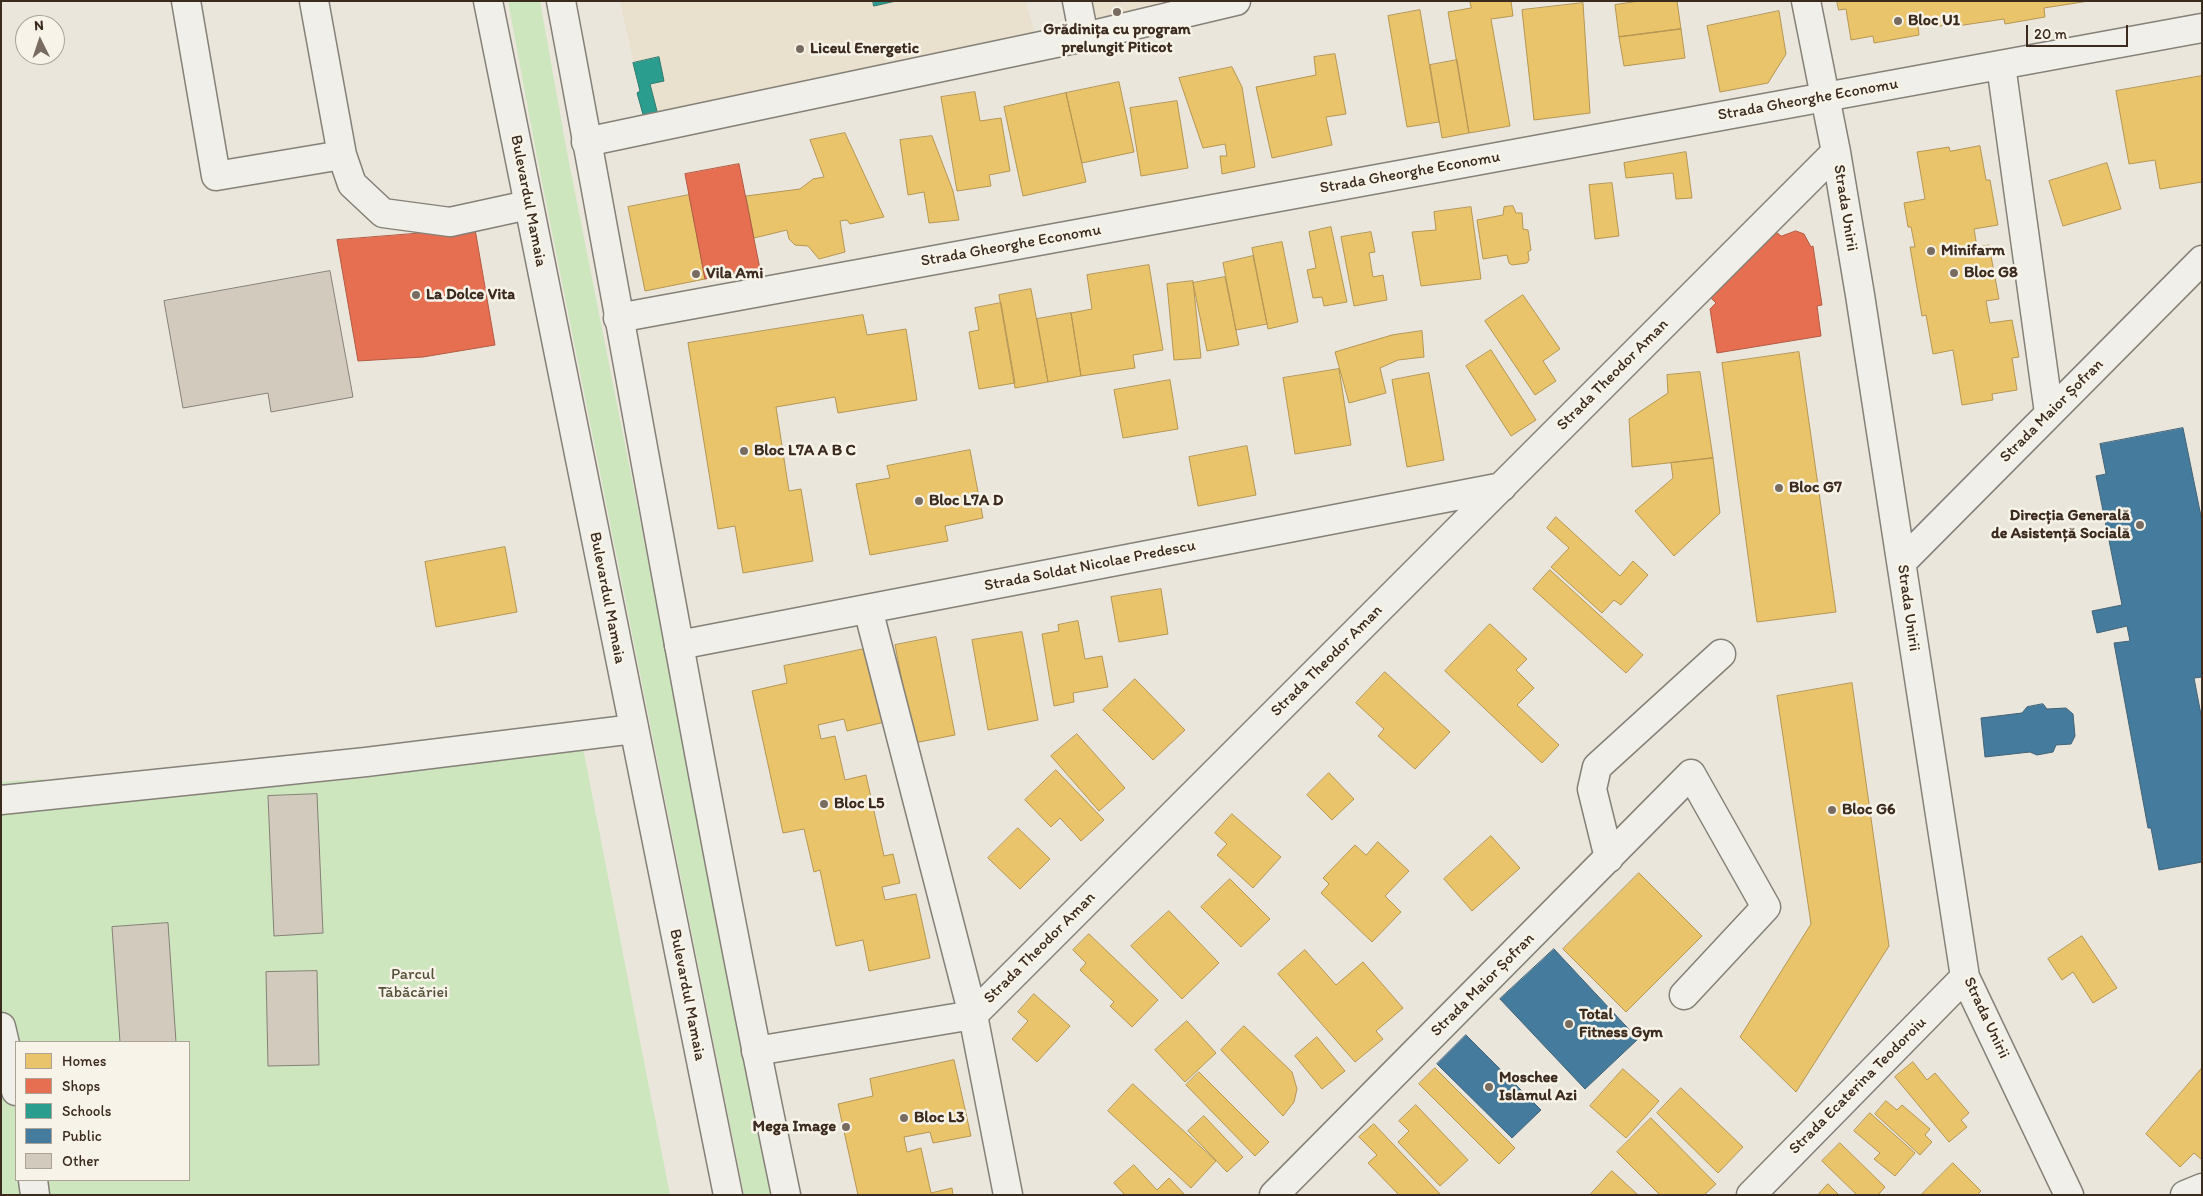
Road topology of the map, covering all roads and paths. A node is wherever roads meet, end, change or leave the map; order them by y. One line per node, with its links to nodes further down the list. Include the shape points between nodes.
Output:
1 (186, 1): 14 (street, via 216,176)
2 (314, 1): 14 (street)
3 (488, 1): 15 (street, Bulevardul Mamaia)
4 (561, 1): 12 (street)
5 (1078, 1): 9 (street)
6 (1236, 1): 9 (street)
7 (1806, 1): 11 (street, Strada Unirii)
8 (2202, 28): 10 (street, Strada Gheorghe Economu)
9 (1084, 37): 12 (street)
10 (2001, 64): 11 (street, Strada Gheorghe Economu); 18 (street)
11 (1825, 97): 13 (street, Strada Unirii); 17 (street, Strada Gheorghe Economu)
12 (586, 142): 17 (street)
13 (1836, 152): 19 (street, Strada Theodor Aman); 20 (street, Strada Unirii)
14 (342, 155): 15 (street, via 352,184 383,213 450,222)
15 (528, 205): 24 (street, Bulevardul Mamaia)
16 (2202, 260): 18 (street, Strada Maior Șofran)
17 (618, 318): 22 (street)
18 (2049, 414): 20 (street, Strada Maior Șofran)
19 (1502, 487): 21 (street, Strada Soldat Nicolae Predescu); 29 (street, Strada Theodor Aman)
20 (1902, 562): 27 (street, Strada Unirii)
21 (868, 609): 22 (street, Strada Soldat Nicolae Predescu); 29 (street)
22 (679, 645): 31 (street)
23 (1721, 654): 26 (street, via 1597,767 1592,789)
24 (634, 729): 25 (street, via 366,762); 36 (street, Bulevardul Mamaia)
25 (1, 800)
26 (1608, 858): 28 (street, Strada Maior Șofran, via 1691,774 1766,907); 39 (street, Strada Maior Șofran)
27 (1965, 978): 40 (street, Strada Ecaterina Teodoroiu); 41 (street, Strada Unirii)
28 (1684, 996)
29 (972, 1016): 31 (street, Strada Theodor Aman); 38 (street)
30 (1, 1027): 32 (street)
31 (756, 1051): 37 (street)
32 (15, 1087)
33 (32, 1181): 35 (street)
34 (2202, 1188): 42 (street)
35 (34, 1195)
36 (728, 1195)
37 (786, 1195)
38 (1008, 1195)
39 (1274, 1195)
40 (1751, 1195)
41 (2069, 1195)
42 (2185, 1195)

